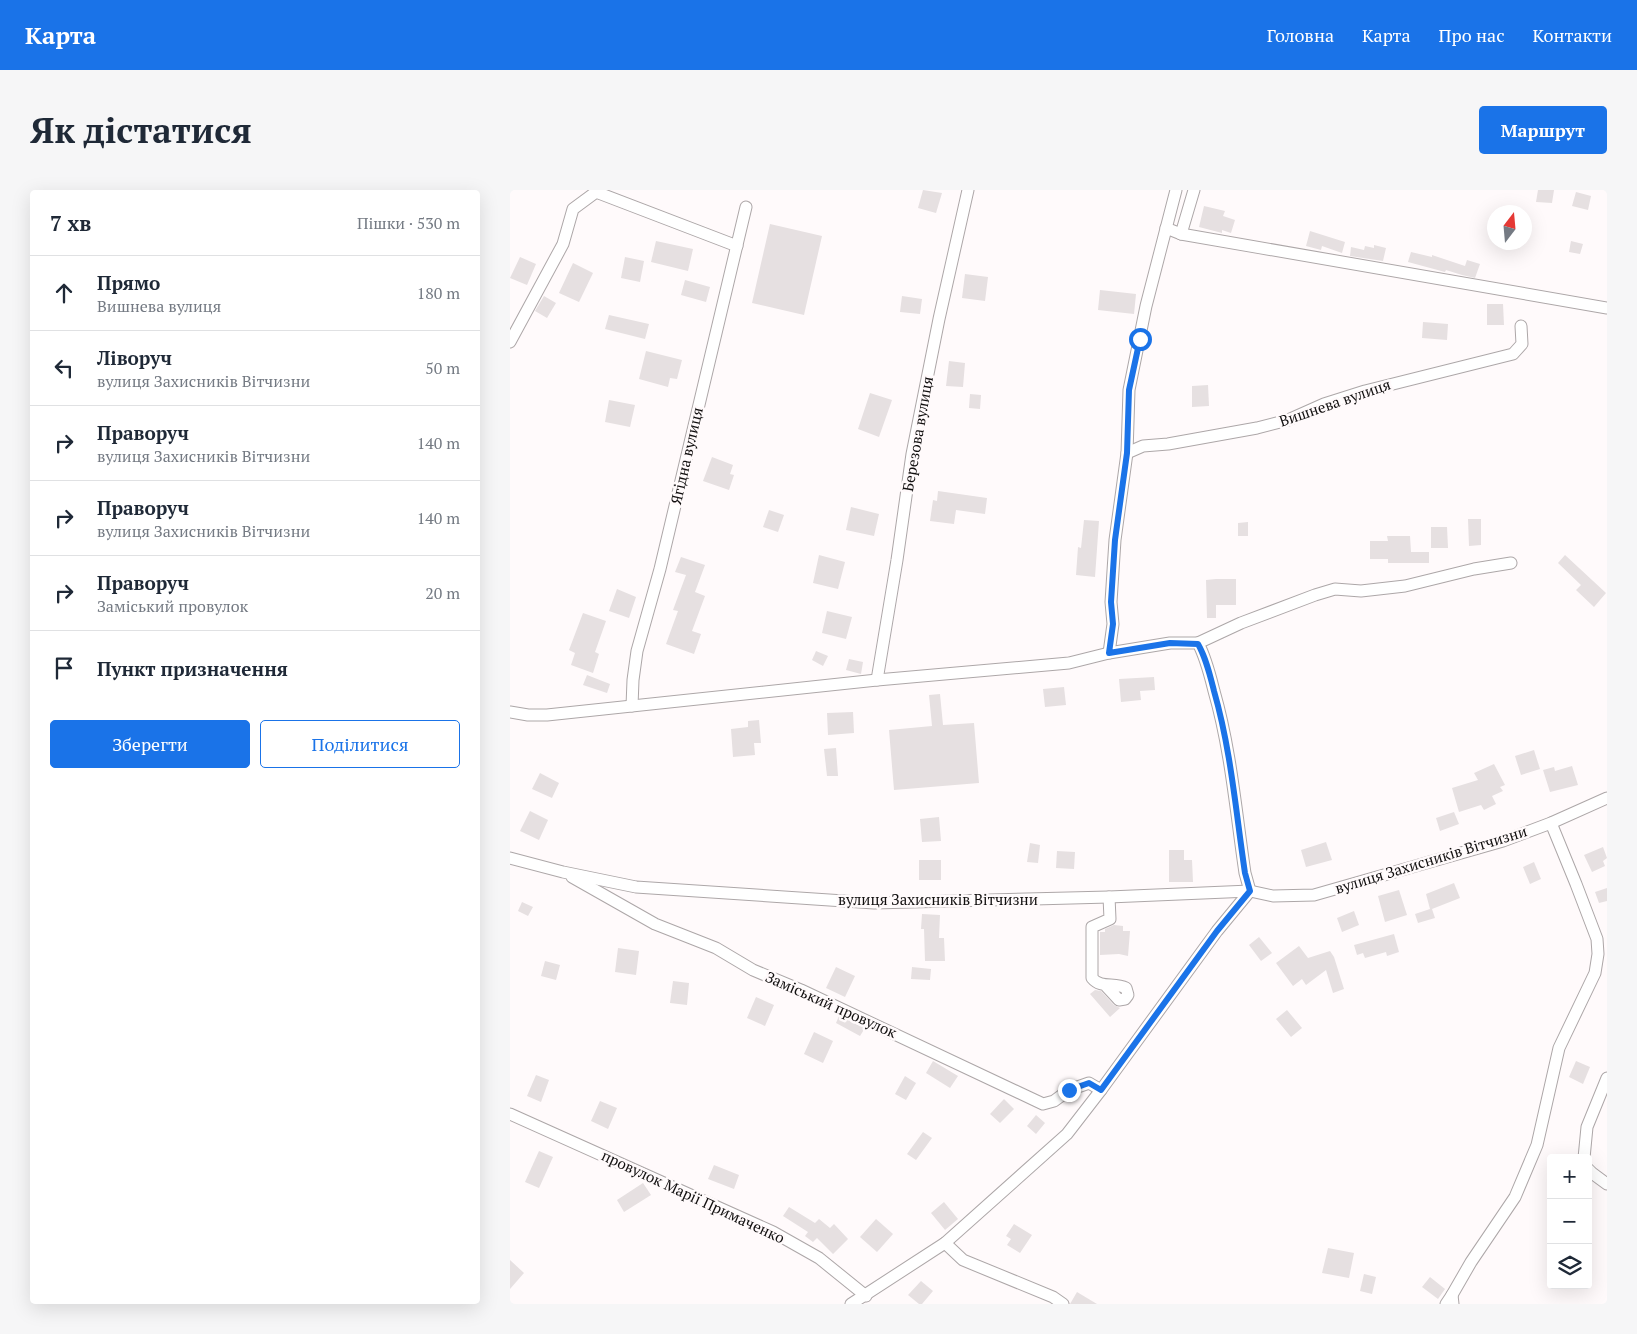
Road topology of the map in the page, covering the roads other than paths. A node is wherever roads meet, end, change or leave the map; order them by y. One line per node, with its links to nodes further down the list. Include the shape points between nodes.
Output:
1 (968, 190): 15 (street, Березова вулиця, via 912,454)
2 (1176, 190): 5 (street)
3 (1194, 190): 6 (street)
4 (746, 206): 7 (street, Ягідна вулиця)
5 (1166, 228): 6 (street); 11 (street, via 1129,390)
6 (1181, 234): 8 (street)
7 (736, 246): 10 (street, via 596,192 573,209 563,244); 16 (street, Ягідна вулиця, via 660,569 637,651)
8 (1607, 308)
9 (1521, 326): 11 (street, Вишнева вулиця, via 1522,344 1513,354 1365,390 1288,420 1257,428 1143,446)
10 (510, 342)
11 (1127, 453): 14 (street, via 1115,540)
12 (1511, 563): 13 (street, via 1405,586 1361,591 1335,589 1241,623)
13 (1198, 644): 14 (street, via 1170,643); 22 (street, via 1204,654 1219,710)
14 (1109, 653): 15 (street, via 1069,663)
15 (877, 680): 16 (street)
16 (632, 706): 17 (street, via 547,715)
17 (510, 712)
18 (1607, 798): 19 (street, вулиця Захисників Вітчизни)
19 (1551, 822): 22 (street, вулиця Захисників Вітчизни, via 1493,843 1314,895 1273,896); 33 (street, via 1596,939 1595,973 1559,1048 1537,1145 1515,1197 1471,1262)
20 (510, 858): 21 (street, вулиця Захисників Вітчизни)
21 (563, 872): 23 (street, вулиця Захисників Вітчизни, via 636,888 874,903); 26 (street, Заміський провулок, via 655,924 716,948 753,970 1043,1104 1089,1083)
22 (1250, 891): 23 (street, вулиця Захисників Вітчизни); 26 (street)
23 (1109, 897): 24 (street, via 1110,919 1092,927 1092,978)
24 (1106, 986)
25 (1607, 1078): 28 (street, via 1587,1127)
26 (1101, 1090): 31 (street, via 1067,1134)
27 (510, 1114): 32 (street, провулок Марії Примаченко, via 773,1232 819,1258)
28 (1584, 1154)
29 (1592, 1174): 30 (street)
30 (1607, 1184)
31 (945, 1244): 32 (street); 35 (street, via 963,1260)
32 (866, 1296): 34 (street)
33 (1450, 1301)
34 (851, 1304)
35 (1063, 1304)

